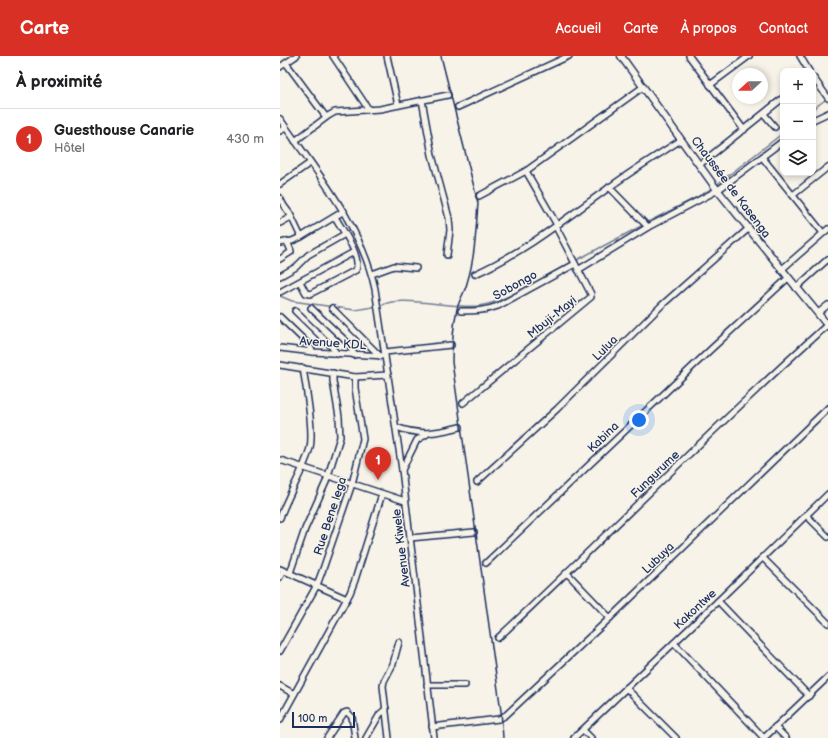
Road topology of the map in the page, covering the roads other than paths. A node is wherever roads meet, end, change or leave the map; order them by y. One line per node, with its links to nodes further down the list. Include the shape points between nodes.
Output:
1 (296, 56): 9 (street)
2 (333, 56): 20 (street)
3 (387, 56): 18 (street)
4 (569, 56): 19 (street)
5 (621, 56): 13 (main road, Chaussée de Kasenga)
6 (689, 56): 12 (street)
7 (749, 56): 12 (street)
8 (800, 56): 10 (street)
9 (282, 64): 23 (street)
10 (807, 68)
11 (816, 81): 15 (street)
12 (710, 85): 28 (street)
13 (643, 87): 30 (main road, Chaussée de Kasenga); 37 (street)
14 (448, 95): 16 (street)
15 (828, 98)
16 (422, 100): 18 (street); 58 (street, via 432,155 449,218)
17 (780, 101): 21 (street)
18 (398, 105): 20 (street)
19 (458, 107)
20 (369, 110): 23 (street, via 338,112)
21 (764, 114): 26 (street); 28 (street)
22 (828, 114): 25 (street)
23 (326, 117): 31 (street)
24 (280, 119): 27 (street, Avenue Kiwele)
25 (816, 119)
26 (775, 127)
27 (286, 128): 29 (street); 31 (street, Avenue Kiwele)
28 (744, 130): 35 (street)
29 (280, 131)
30 (681, 140): 35 (main road, Chaussée de Kasenga); 39 (street)
31 (295, 141): 34 (street, Avenue Kiwele)
32 (780, 143): 33 (street)
33 (762, 157): 40 (street); 41 (street)
34 (310, 163): 38 (street); 44 (street, Avenue Kiwele)
35 (699, 165): 40 (main road, Chaussée de Kasenga)
36 (828, 167): 41 (street)
37 (526, 171): 42 (street); 48 (street, Mbuji-Mayi)
38 (281, 181)
39 (609, 187): 48 (street); 49 (street)
40 (715, 187): 49 (street); 51 (main road, Chaussée de Kasenga)
41 (793, 195): 52 (street)
42 (479, 196)
43 (280, 198): 45 (street)
44 (344, 211): 46 (street); 65 (street, Avenue Kiwele)
45 (291, 216): 47 (street); 54 (street)
46 (335, 217): 53 (street); 54 (street)
47 (280, 223)
48 (557, 226): 61 (street, Mbuji-Mayi); 66 (street, via 513,255)
49 (648, 228): 63 (street)
50 (828, 228): 52 (street)
51 (748, 229): 64 (main road, Chaussée de Kasenga); 100 (street, Lulua, via 662,305 557,409)
52 (823, 232): 64 (street)
53 (345, 234): 57 (street); 67 (street)
54 (301, 237): 55 (street)
55 (288, 241): 56 (street); 59 (street, via 292,251)
56 (280, 243)
57 (354, 252): 69 (street); 69 (street, via 358,264 354,272 310,294 306,293)
58 (447, 255)
59 (280, 259)
60 (828, 259): 70 (street)
61 (575, 264): 63 (street, Mbuji-Mayi); 76 (street, Sobongo, via 498,306 484,310)
62 (416, 268): 65 (street, via 394,266)
63 (578, 270): 91 (street, Mbuji-Mayi, via 591,294 590,299)
64 (781, 270): 68 (main road, Chaussée de Kasenga)
65 (372, 274): 85 (street, Avenue Kiwele)
66 (475, 274)
67 (280, 276)
68 (788, 278): 70 (main road, Chaussée de Kasenga); 111 (street, Kabina)
69 (300, 282): 71 (street)
70 (796, 288): 77 (main road, Chaussée de Kasenga)
71 (280, 292)
72 (828, 306): 77 (street)
73 (311, 308): 84 (street, via 347,342)
74 (332, 308): 85 (street)
75 (295, 311): 83 (street)
76 (461, 311)
77 (818, 313): 79 (main road, Chaussée de Kasenga)
78 (280, 317): 82 (street, via 308,343)
79 (827, 326): 113 (street, Fungurume, via 753,391)
80 (451, 345): 85 (street, Avenue KDL)
81 (280, 348): 82 (street, Avenue KDL)
82 (313, 352): 83 (street, Avenue KDL)
83 (337, 354): 84 (street, Avenue KDL)
84 (354, 355): 85 (street, Avenue KDL)
85 (383, 355): 89 (street, Avenue Kiwele)
86 (280, 365): 87 (street)
87 (303, 368): 88 (street); 97 (street, via 310,435 310,447)
88 (333, 373): 90 (street); 99 (street, via 340,437)
89 (388, 375): 90 (street); 94 (street, Avenue Kiwele)
90 (355, 377): 101 (street, Rue Bene lega, via 363,439)
91 (463, 403)
92 (828, 408): 119 (street, Lubuya)
93 (460, 427): 95 (street)
94 (396, 428): 95 (street); 98 (street, Avenue Kiwele)
95 (428, 433): 98 (street, via 417,440)
96 (280, 460): 97 (street)
97 (303, 467): 99 (street); 106 (street)
98 (402, 470): 104 (street, Avenue Kiwele)
99 (328, 476): 101 (street); 114 (street, via 304,529)
100 (477, 482)
101 (352, 484): 102 (street); 116 (street, Rue Bene lega, via 324,569)
102 (382, 494): 104 (street); 117 (street)
103 (828, 494): 105 (street, Kakontwe)
104 (405, 501): 109 (street, Avenue Kiwele)
105 (806, 515): 108 (street); 110 (street, Kakontwe)
106 (280, 518)
107 (474, 532): 109 (street)
108 (828, 537)
109 (410, 538): 126 (street, Avenue Kiwele)
110 (763, 558): 118 (street, Kakontwe); 120 (street)
111 (486, 563)
112 (282, 570): 114 (street); 115 (street)
113 (567, 573): 119 (street); 121 (street, Fungurume)
114 (290, 574): 116 (street)
115 (280, 577)
116 (316, 585): 117 (street); 124 (street, Rue Bene lega)
117 (347, 599): 130 (street)
118 (718, 602): 123 (street, Kakontwe); 131 (street)
119 (610, 618): 134 (street, Lubuya, via 506,715)
120 (828, 623)
121 (498, 638)
122 (399, 642): 132 (street, via 384,682)
123 (674, 643): 129 (street, Kakontwe); 145 (street)
124 (280, 651)
125 (828, 677): 131 (street)
126 (427, 685): 127 (street); 134 (street, Avenue Kiwele)
127 (465, 685)
128 (280, 686): 130 (street)
129 (626, 688): 136 (street, Kakontwe); 144 (street)
130 (294, 694): 133 (street)
131 (809, 696): 135 (street)
132 (386, 709): 139 (street, via 380,714); 140 (street)
133 (280, 720)
134 (432, 727): 141 (street, Avenue Kiwele)
135 (775, 727): 145 (street); 146 (street)
136 (583, 730): 142 (street, Kakontwe); 143 (street)
137 (327, 738): 138 (street, via 344,713 348,712 352,717)
138 (355, 738)
139 (366, 738)
140 (389, 738)
141 (434, 738)
142 (574, 738)
143 (591, 738)
144 (676, 738)
145 (764, 738)
146 (786, 738)

